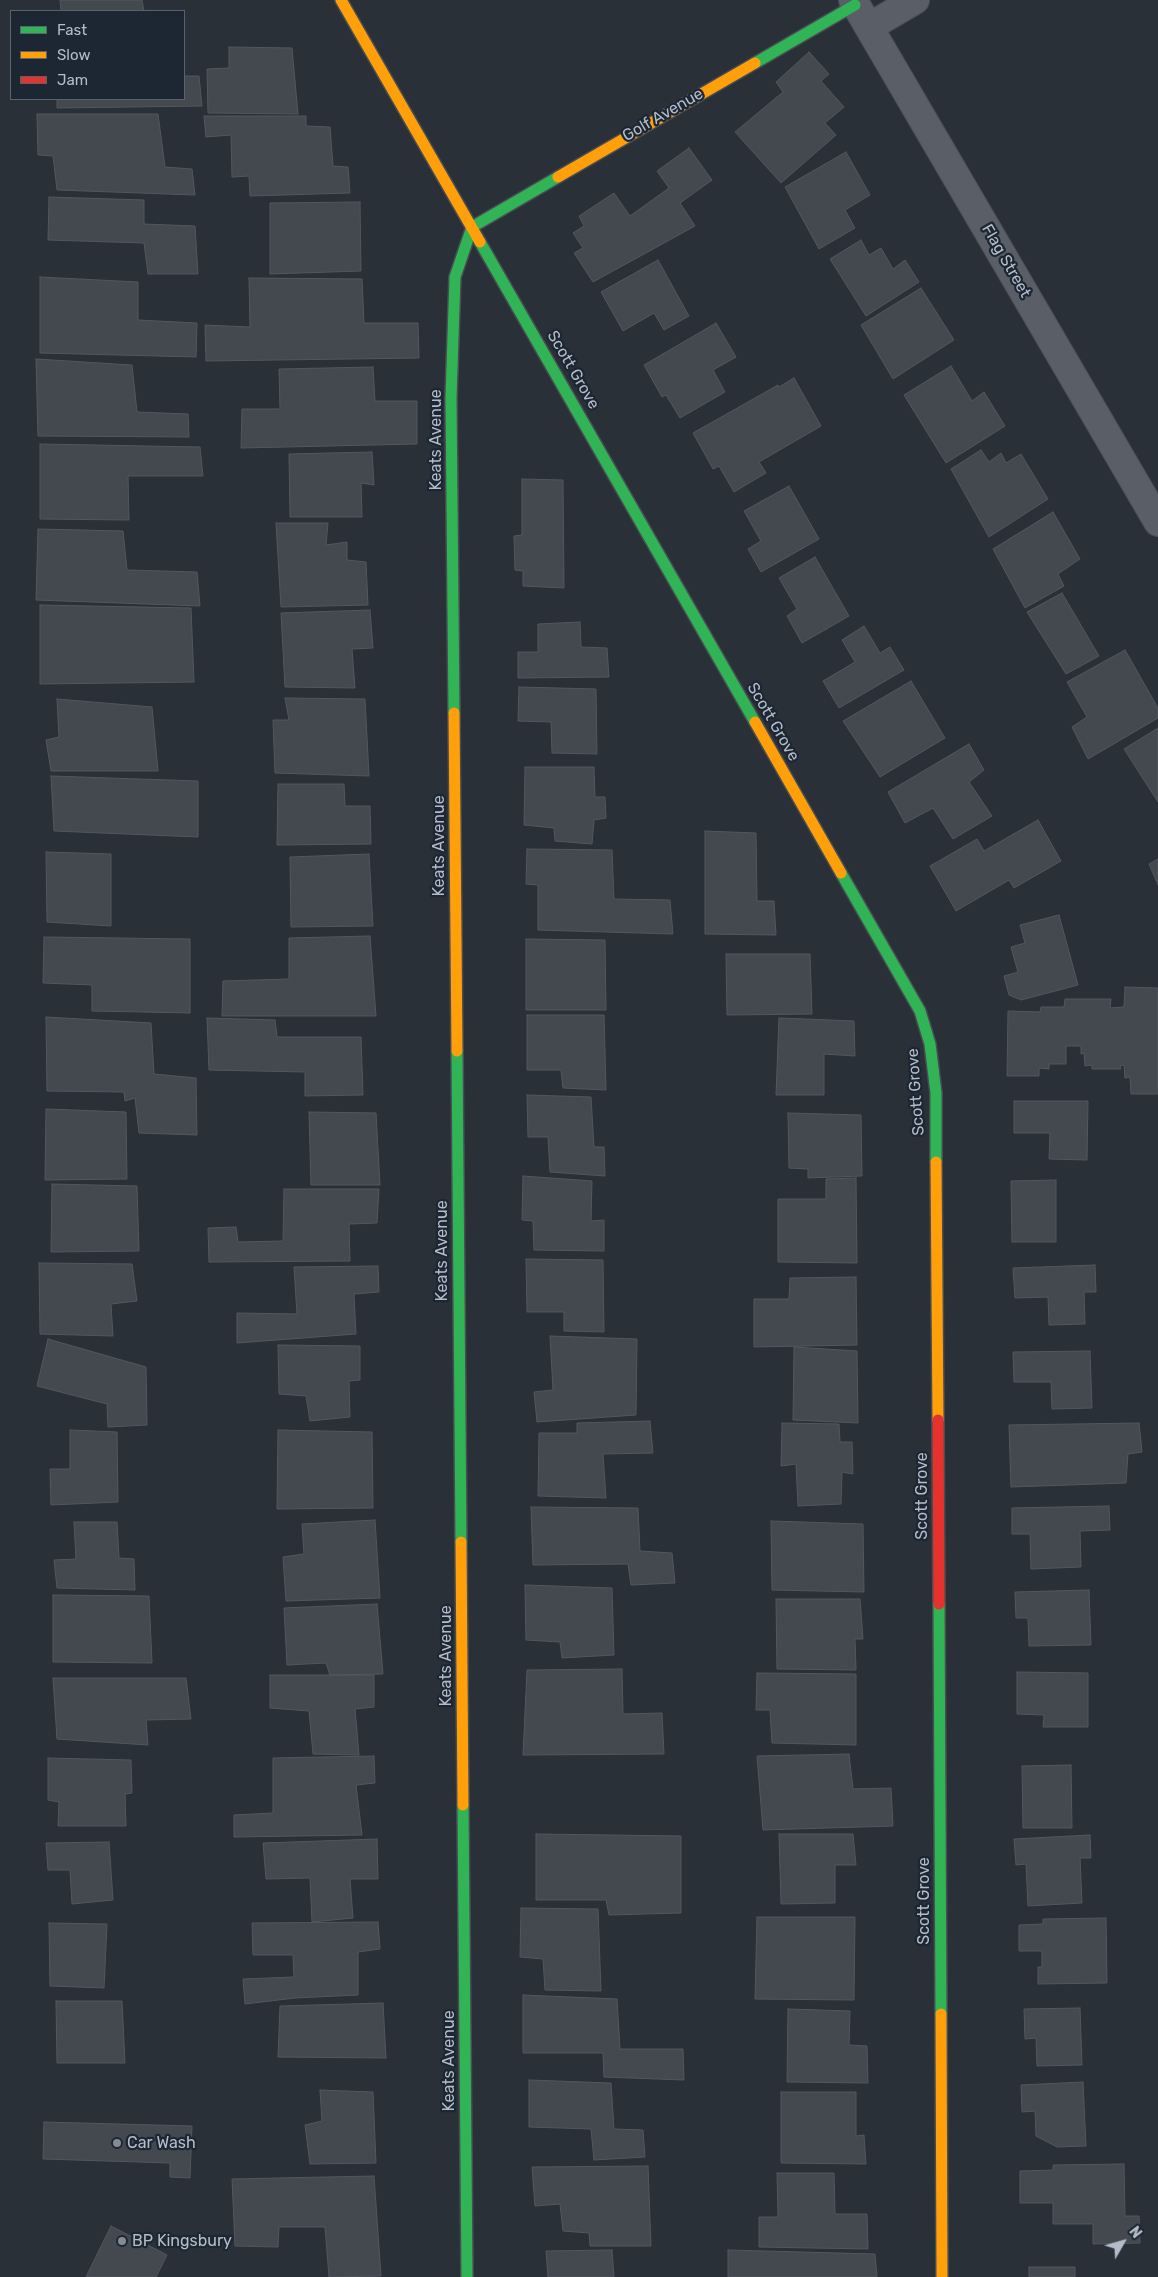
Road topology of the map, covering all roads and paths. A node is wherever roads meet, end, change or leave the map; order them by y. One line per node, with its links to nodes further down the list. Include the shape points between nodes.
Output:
1 (341, 0): 4 (street, Scott Grove)
2 (915, 0): 3 (street, Golf Avenue)
3 (859, 11): 4 (street, Golf Avenue); 5 (street, Flag Street)
4 (472, 227): 7 (street, Keats Avenue, via 455,277 451,398); 8 (street, Scott Grove, via 920,1011 930,1044 936,1093)
5 (1151, 492): 6 (street, Flag Street)
6 (1158, 522)
7 (467, 2277)
8 (942, 2277)

